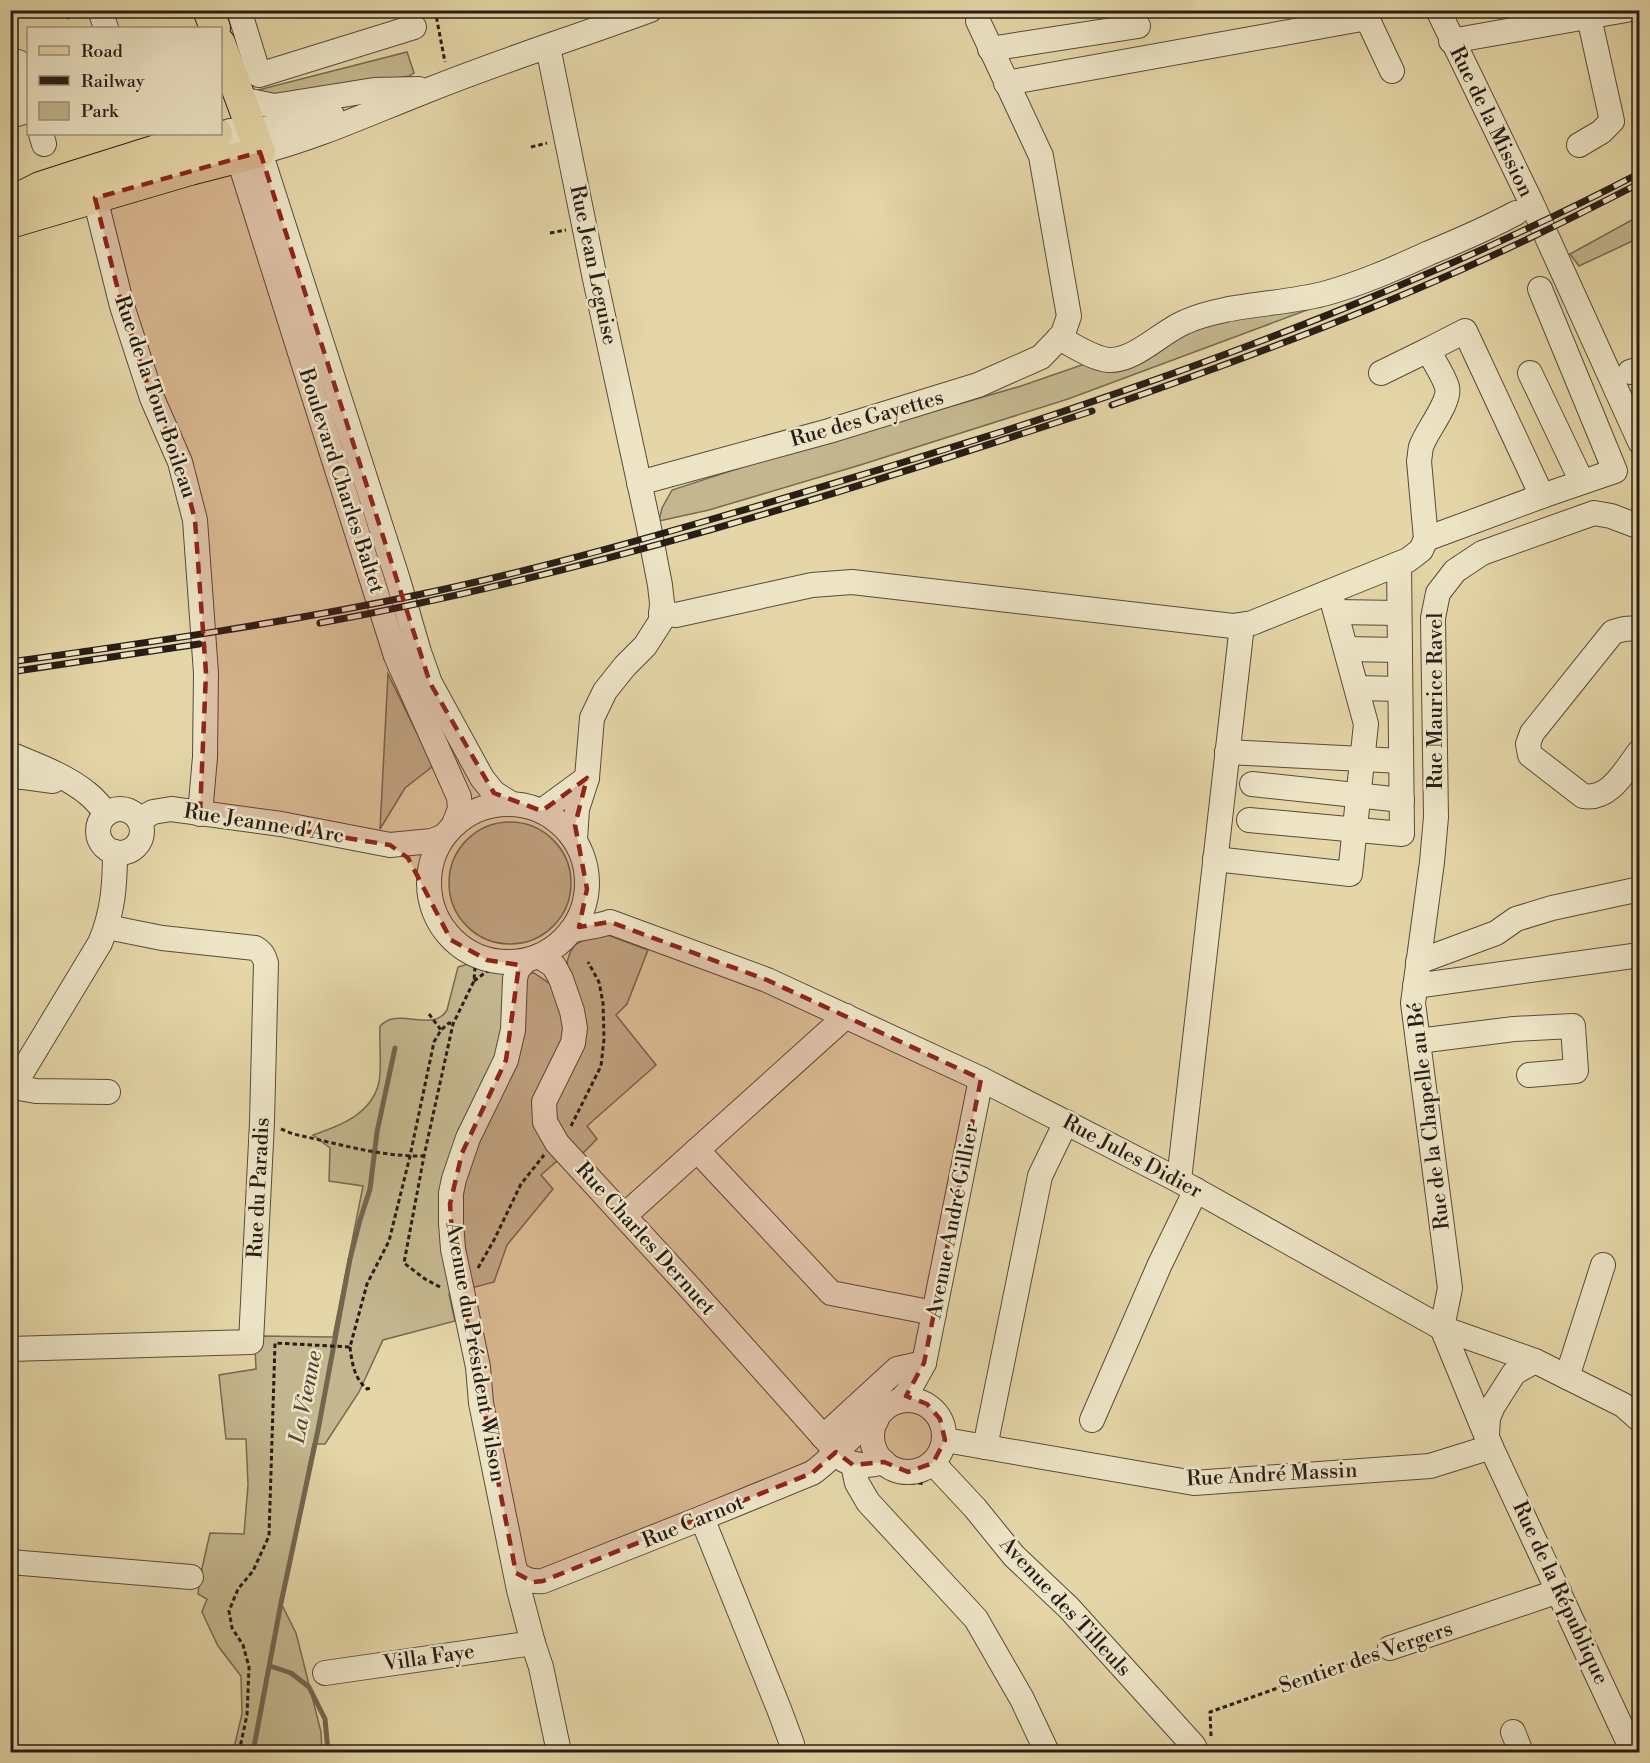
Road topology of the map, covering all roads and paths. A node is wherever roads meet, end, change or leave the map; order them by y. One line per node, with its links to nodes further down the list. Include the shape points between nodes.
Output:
1 (100, 10): 12 (street)
2 (239, 10): 13 (street, via 259,75)
3 (435, 10): 21 (path)
4 (650, 10): 15 (street)
5 (979, 10): 16 (street, Rue des Gayettes, via 978,21)
6 (1437, 10): 14 (street, Rue de la Mission)
7 (1626, 10): 9 (street)
8 (72, 16): 10 (path)
9 (1589, 17): 14 (street); 28 (street, via 1612,121)
10 (67, 18)
11 (1138, 26): 16 (street)
12 (106, 27)
13 (414, 27)
14 (1451, 41): 41 (street, Rue de la Mission)
15 (548, 47): 21 (street); 43 (street, Rue Jean Leguise)
16 (990, 49): 20 (street, Rue des Gayettes)
17 (18, 62): 22 (street)
18 (222, 64): 23 (main road)
19 (1392, 71): 20 (street, via 1367,18)
20 (1006, 83): 37 (street, Rue des Gayettes, via 1041,156 1069,316)
21 (440, 86): 23 (street, via 374,90 274,105); 26 (street, via 279,147)
22 (27, 91)
23 (231, 100): 26 (main road)
24 (27, 108): 25 (street)
25 (10, 116)
26 (236, 139): 30 (main road, via 190,170); 31 (main road, via 188,140 40,187); 70 (street, Boulevard Charles Baltet, via 398,580 430,683 482,778 494,793); 77 (street, Boulevard Charles Baltet, via 396,656 459,797 460,809)
27 (553, 141): 29 (path)
28 (1579, 145)
29 (531, 147)
30 (95, 198): 33 (main road); 73 (street, Rue de la Tour Boileau, via 122,306 152,398 180,462 195,520 206,673)
31 (10, 202)
32 (1506, 210): 37 (street, via 1368,280 1323,294 1231,309 1185,322 1122,359 1097,358)
33 (10, 223)
34 (572, 229): 35 (path)
35 (550, 233)
36 (1540, 289): 42 (street, via 1615,471)
37 (1059, 338): 43 (street, Rue des Gayettes, via 1041,357 978,385)
38 (1428, 350): 39 (street); 44 (street, via 1465,331); 46 (street, via 1447,394 1420,448)
39 (1381, 373)
40 (1530, 373): 42 (street)
41 (1640, 442)
42 (1582, 482): 44 (street)
43 (639, 483): 49 (street, via 660,585)
44 (1542, 496): 46 (street)
45 (1640, 527): 92 (street, Rue Maurice Ravel, via 1594,513 1482,553 1455,572 1438,593 1433,618 1436,817)
46 (1426, 539): 47 (street, via 1421,550)
47 (1399, 564): 48 (street); 50 (street)
48 (1333, 602): 50 (street); 51 (street); 53 (street)
49 (661, 613): 51 (street, via 676,615 812,585 852,582); 65 (street, via 661,621 645,646 605,691 592,718)
50 (1400, 613): 54 (street)
51 (1242, 625): 59 (street)
52 (1640, 628): 60 (street, via 1613,632 1532,733 1528,744 1530,755 1590,798 1612,787)
53 (1346, 649): 54 (street); 55 (street)
54 (1400, 650): 56 (street)
55 (1357, 688): 56 (street); 57 (street)
56 (1400, 689): 58 (street)
57 (1366, 724): 58 (street); 62 (street)
58 (1401, 724): 63 (street)
59 (1227, 752): 62 (street); 81 (street)
60 (1640, 752)
61 (10, 754): 67 (street)
62 (1363, 759): 63 (street); 68 (street)
63 (1401, 761): 69 (street)
64 (10, 777): 67 (street)
65 (586, 778): 71 (street); 78 (street, via 577,809)
66 (1252, 784): 68 (street)
67 (75, 785): 72 (street)
68 (1359, 796): 69 (street); 76 (street)
69 (1402, 800): 76 (street, via 1402,834)
70 (510, 803): 71 (street); 77 (street, via 470,812)
71 (542, 811): 78 (street, via 561,823)
72 (107, 814): 74 (street, via 124,810); 80 (street, via 100,824 99,836 105,847)
73 (200, 814): 74 (street, Rue Jeanne d'Arc, via 171,809 147,814); 79 (street, Rue Jeanne d'Arc, via 281,824)
74 (139, 820): 80 (street, via 140,841 129,851)
75 (1249, 820): 76 (street)
76 (1355, 830): 81 (street, via 1350,874)
77 (448, 831): 79 (street, Rue Jeanne d'Arc, via 432,841); 84 (street, via 433,854)
78 (575, 840): 82 (street, via 585,863)
79 (390, 845): 84 (street, via 408,858)
80 (115, 852): 86 (street, via 114,892)
81 (1215, 859): 109 (street)
82 (587, 889): 85 (street); 87 (street, via 582,914)
83 (1640, 889): 92 (street, via 1516,919)
84 (428, 891): 88 (street, via 440,926)
85 (610, 922): 87 (street); 95 (street, Rue Jules Didier, via 767,980)
86 (107, 927): 101 (street); 103 (street, Rue du Paradis, via 260,951 266,963)
87 (571, 931): 90 (street, via 557,946)
88 (469, 953): 90 (street, via 487,960); 93 (path, via 475,967)
89 (1640, 955): 92 (street, Rue de la Chapelle au Bé)
90 (524, 960): 93 (path, via 486,972); 105 (street, Rue Charles Dernuet, via 554,966 573,1011 573,1043 544,1102 545,1122); 112 (street, Avenue du Président Wilson, via 515,979 513,1030 506,1060 468,1138 451,1193 453,1249)
91 (588, 962): 105 (path, via 599,982 603,1003 601,1066 570,1128)
92 (1417, 974): 98 (street, Rue de la Chapelle au Bé, via 1413,1003)
93 (474, 981): 96 (path)
94 (429, 1014): 97 (path)
95 (846, 1016): 100 (street, Rue Jules Didier); 106 (street)
96 (451, 1024): 97 (path); 108 (path)
97 (441, 1030): 107 (path, via 434,1042)
98 (1418, 1041): 99 (street, via 1573,1026 1576,1071); 114 (street, Rue de la Chapelle au Bé, via 1450,1288)
99 (1529, 1075)
100 (981, 1079): 104 (street, Rue Jules Didier); 113 (street, Avenue André Gillier)
101 (12, 1089): 102 (street)
102 (108, 1092)
103 (262, 1122): 107 (path, via 293,1134); 116 (street, Rue du Paradis, via 252,1342)
104 (1066, 1122): 109 (street, Rue Jules Didier); 128 (street, via 1040,1176)
105 (557, 1143): 110 (street, Rue Charles Dernuet); 112 (path, via 521,1184 494,1240 472,1278)
106 (697, 1150): 110 (street); 113 (street, via 831,1293)
107 (410, 1156): 108 (path); 115 (path, via 389,1241 367,1284)
108 (424, 1156): 112 (path, via 404,1263 446,1290)
109 (1187, 1185): 114 (street, Rue Jules Didier); 123 (street, via 1160,1264)
110 (624, 1216): 129 (street, Rue Charles Dernuet)
111 (1604, 1264): 119 (street)
112 (461, 1288): 134 (street, Avenue du Président Wilson)
113 (934, 1314): 118 (street, Avenue André Gillier)
114 (1442, 1328): 117 (street, Rue Jules Didier); 127 (street, Rue de la République)
115 (350, 1347): 120 (path, via 354,1371 361,1384); 144 (path, via 275,1343 269,1536 229,1611 249,1667 247,1714)
116 (10, 1349)
117 (1535, 1361): 119 (street, Rue Jules Didier); 127 (street, via 1514,1373 1493,1406 1488,1418)
118 (924, 1363): 121 (street, Avenue André Gillier); 122 (street, Avenue André Gillier); 129 (street, via 897,1369)
119 (1567, 1377): 124 (street, Rue Jules Didier, via 1623,1405)
120 (370, 1388)
121 (901, 1400): 122 (street, via 918,1401); 125 (street, via 886,1408)
122 (934, 1410): 126 (street)
123 (1092, 1420)
124 (1640, 1420)
125 (876, 1421): 129 (street, via 863,1426); 130 (street, via 874,1447)
126 (945, 1440): 128 (street, Rue André Massin); 131 (street)
127 (1489, 1441): 128 (street, Rue André Massin, via 1430,1466 1194,1483); 137 (street, Rue de la République)
128 (985, 1447)
129 (837, 1451): 130 (street, via 872,1466); 132 (street, Rue Carnot, via 812,1473); 147 (street, via 868,1502 976,1619)
130 (884, 1462): 131 (street, via 908,1472)
131 (933, 1462): 142 (street, Avenue des Tilleuls, via 1014,1556)
132 (702, 1518): 136 (street, Rue Carnot); 146 (street)
133 (10, 1562): 135 (street)
134 (516, 1573): 136 (street, via 533,1582); 138 (street, Avenue du Président Wilson)
135 (191, 1577)
136 (543, 1581): 138 (street, Rue Carnot, via 530,1591)
137 (1559, 1591): 140 (street, Sentier des Vergers); 143 (street, Rue de la République)
138 (523, 1607): 139 (street, Avenue du Président Wilson)
139 (533, 1643): 141 (street, Villa Faye); 145 (street, Avenue du Président Wilson)
140 (1390, 1648): 142 (path, Sentier des Vergers, via 1210,1712)
141 (325, 1673)
142 (1204, 1746)
143 (1628, 1751)
144 (239, 1752)
145 (559, 1752)
146 (793, 1752)
147 (1047, 1752)

